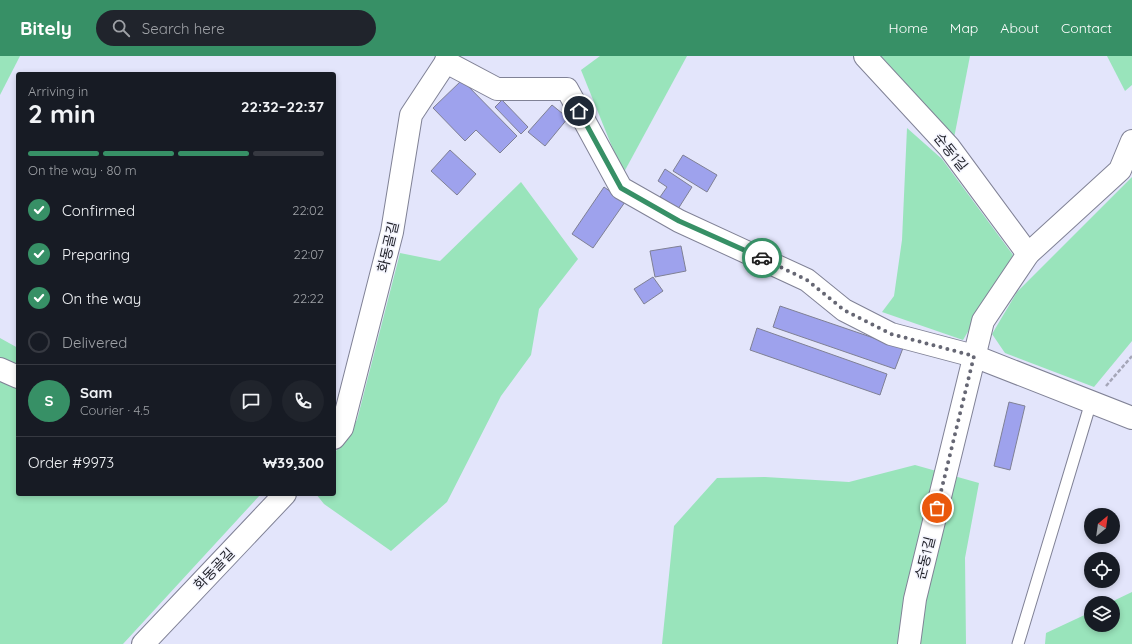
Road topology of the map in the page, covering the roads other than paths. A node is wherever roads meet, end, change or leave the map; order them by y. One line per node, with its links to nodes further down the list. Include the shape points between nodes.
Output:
1 (865, 56): 4 (street, 순동1길, via 949,146)
2 (447, 59): 5 (street, via 497,89 567,89 621,188 679,221 807,280 844,310 891,334); 10 (street, 화동골길, via 410,115 392,232 342,428)
3 (1132, 141): 4 (street, 순동1길, via 1120,170)
4 (1028, 254): 5 (street, 순동1길, via 982,321)
5 (974, 356): 8 (street); 13 (street, 순동1길, via 915,599)
6 (0, 368): 7 (street)
7 (16, 376)
8 (1091, 402): 9 (street); 14 (lane)
9 (1132, 418)
10 (336, 436)
11 (283, 496): 12 (street, 화동골길)
12 (143, 644)
13 (909, 644)
14 (1018, 644)

